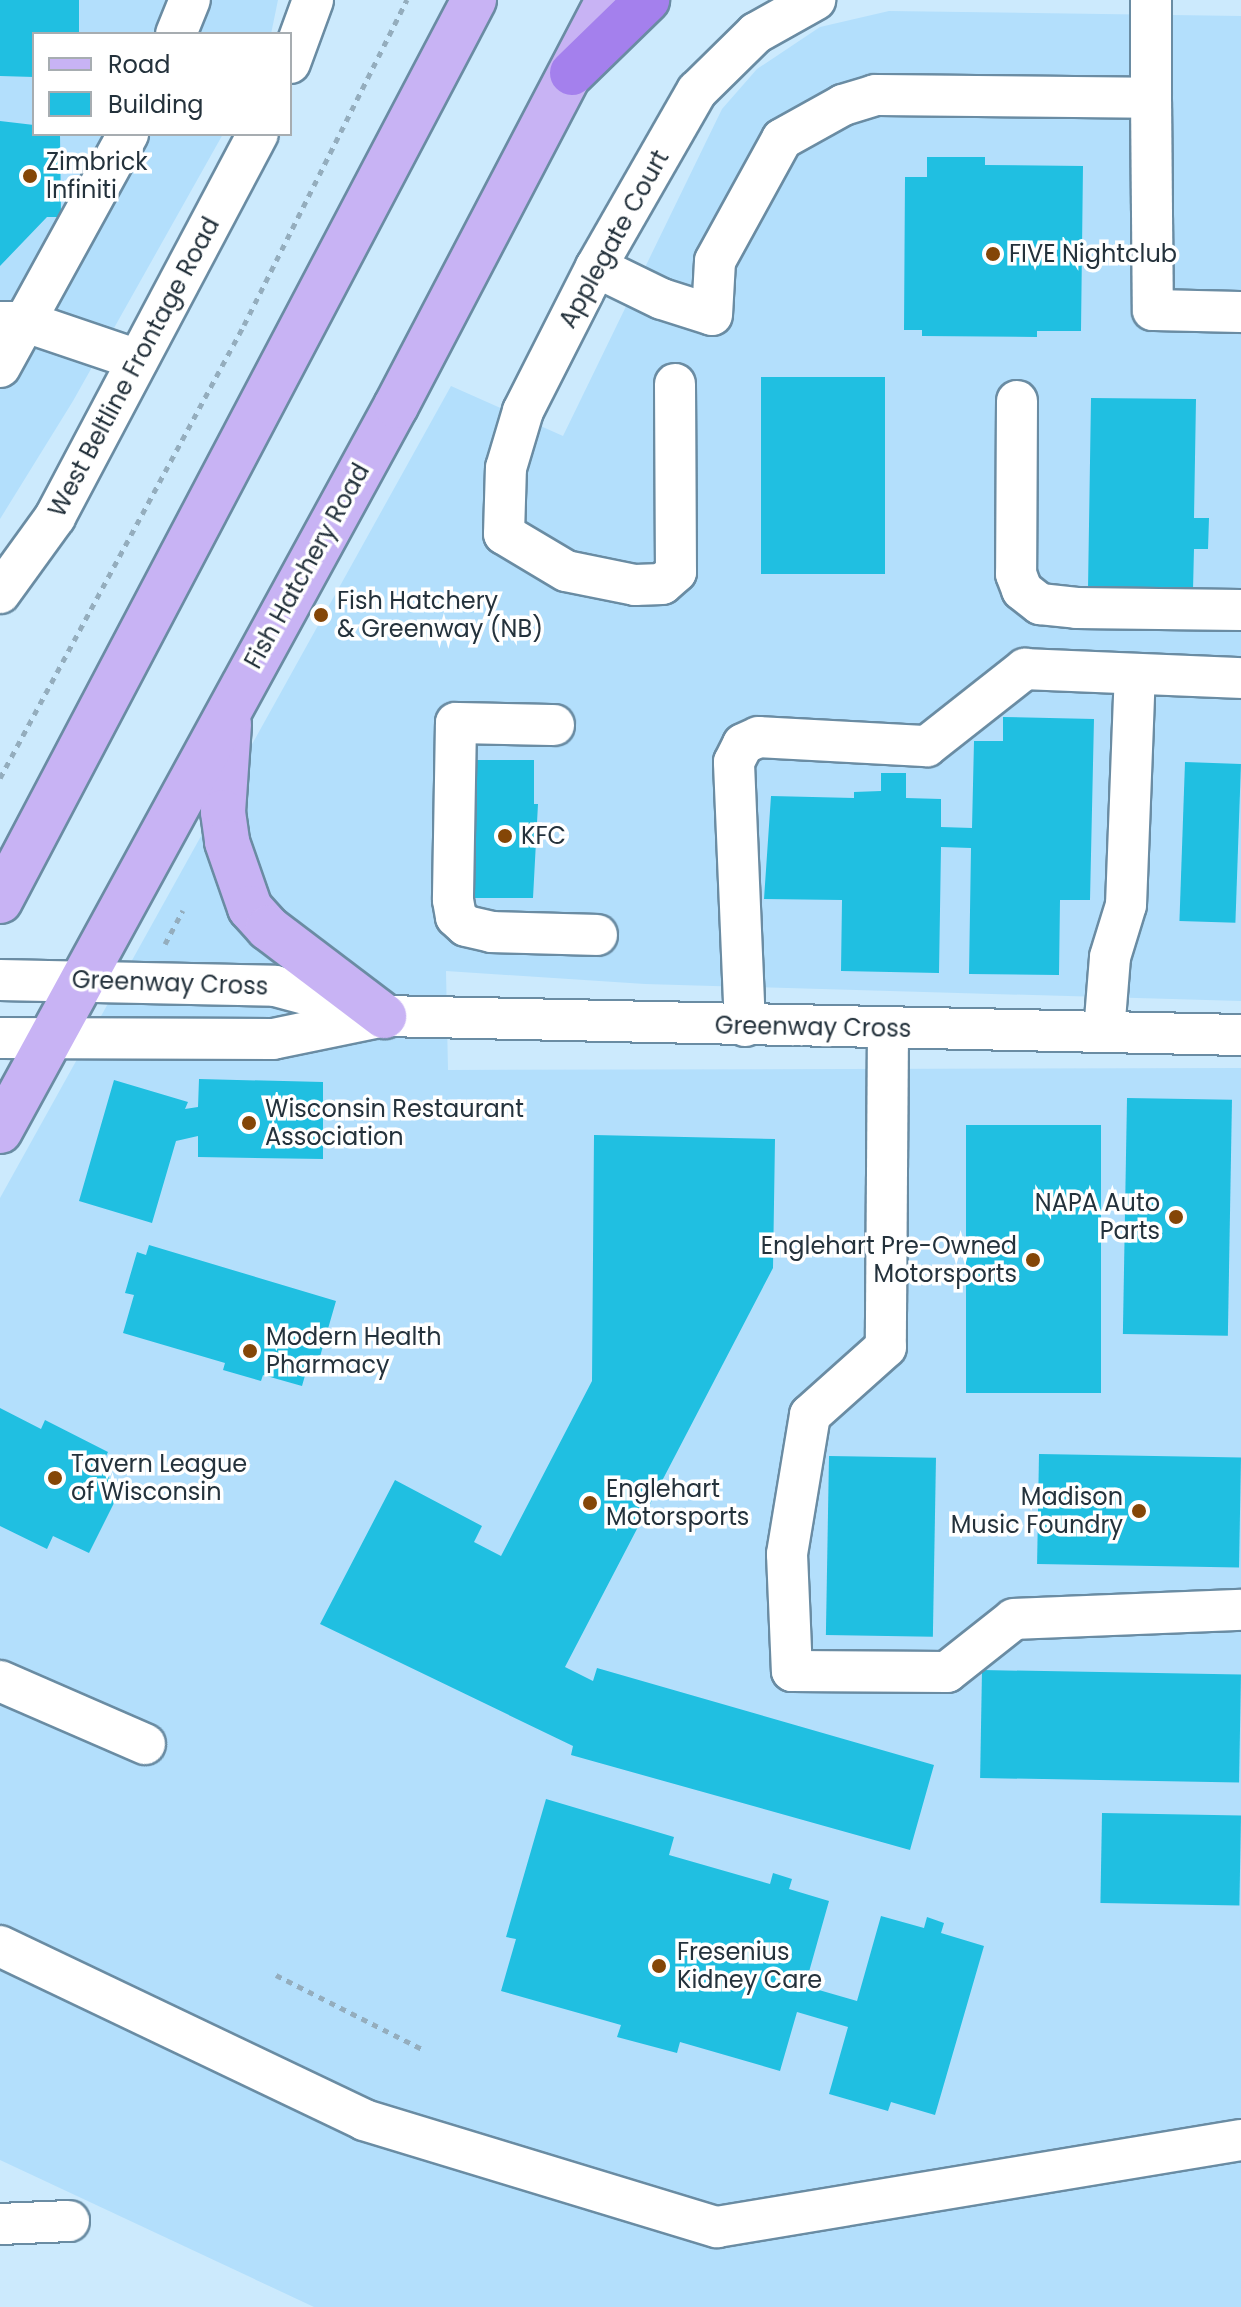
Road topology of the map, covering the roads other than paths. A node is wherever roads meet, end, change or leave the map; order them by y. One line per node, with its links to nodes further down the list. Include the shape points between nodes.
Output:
1 (190, 0): 8 (street)
2 (313, 0): 9 (street)
3 (474, 0): 27 (main road)
4 (608, 0): 10 (main road, Fish Hatchery Road)
5 (647, 0): 10 (highway)
6 (815, 0): 14 (street, Applegate Court, via 756,33 697,91)
7 (1151, 0): 11 (street)
8 (177, 32)
9 (292, 58)
10 (572, 73): 25 (main road, Fish Hatchery Road)
11 (1151, 98): 14 (street, via 875,95 843,105 782,139 715,261 712,315 662,299); 15 (street, via 1153,310)
12 (127, 136): 16 (street)
13 (257, 136): 17 (street, West Beltline Frontage Road)
14 (596, 267): 19 (street, Applegate Court, via 523,411 506,468 504,534 566,571 635,585 662,584 676,572)
15 (1241, 312)
16 (13, 322): 17 (street); 18 (street)
17 (138, 360): 21 (street, West Beltline Frontage Road, via 55,517)
18 (0, 367)
19 (675, 384)
20 (1017, 401): 22 (street, via 1016,574 1022,590 1040,604 1077,608)
21 (0, 593)
22 (1241, 610)
23 (1135, 674): 24 (street); 32 (street, via 1025,669 927,746 759,737 743,744 734,762); 34 (street, via 1128,890 1110,957)
24 (1241, 678)
25 (241, 685): 30 (main road, Fish Hatchery Road); 31 (main road, via 222,778 227,842 239,883 268,928)
26 (554, 725): 28 (street, via 456,723 456,917 466,926 492,932)
27 (0, 901)
28 (597, 935)
29 (0, 980): 30 (street, Greenway Cross)
30 (81, 980): 31 (street, Greenway Cross, via 275,986); 37 (main road, Fish Hatchery Road)
31 (384, 1016): 32 (street, Greenway Cross); 37 (street, Greenway Cross, via 273,1039)
32 (745, 1026): 33 (street, Greenway Cross)
33 (888, 1029): 34 (street, Greenway Cross); 39 (street, via 886,1347 810,1415 787,1554 792,1671 947,1672 1014,1619)
34 (1104, 1032): 35 (street, Greenway Cross)
35 (1241, 1035)
36 (0, 1038): 37 (street, Greenway Cross)
37 (47, 1039): 38 (main road, Fish Hatchery Road)
38 (0, 1131)
39 (1241, 1610)
40 (0, 1681): 41 (street)
41 (145, 1744)
42 (0, 1946): 43 (street, via 364,2120 717,2227)
43 (1241, 2140)
44 (69, 2221): 45 (street)
45 (0, 2224)

